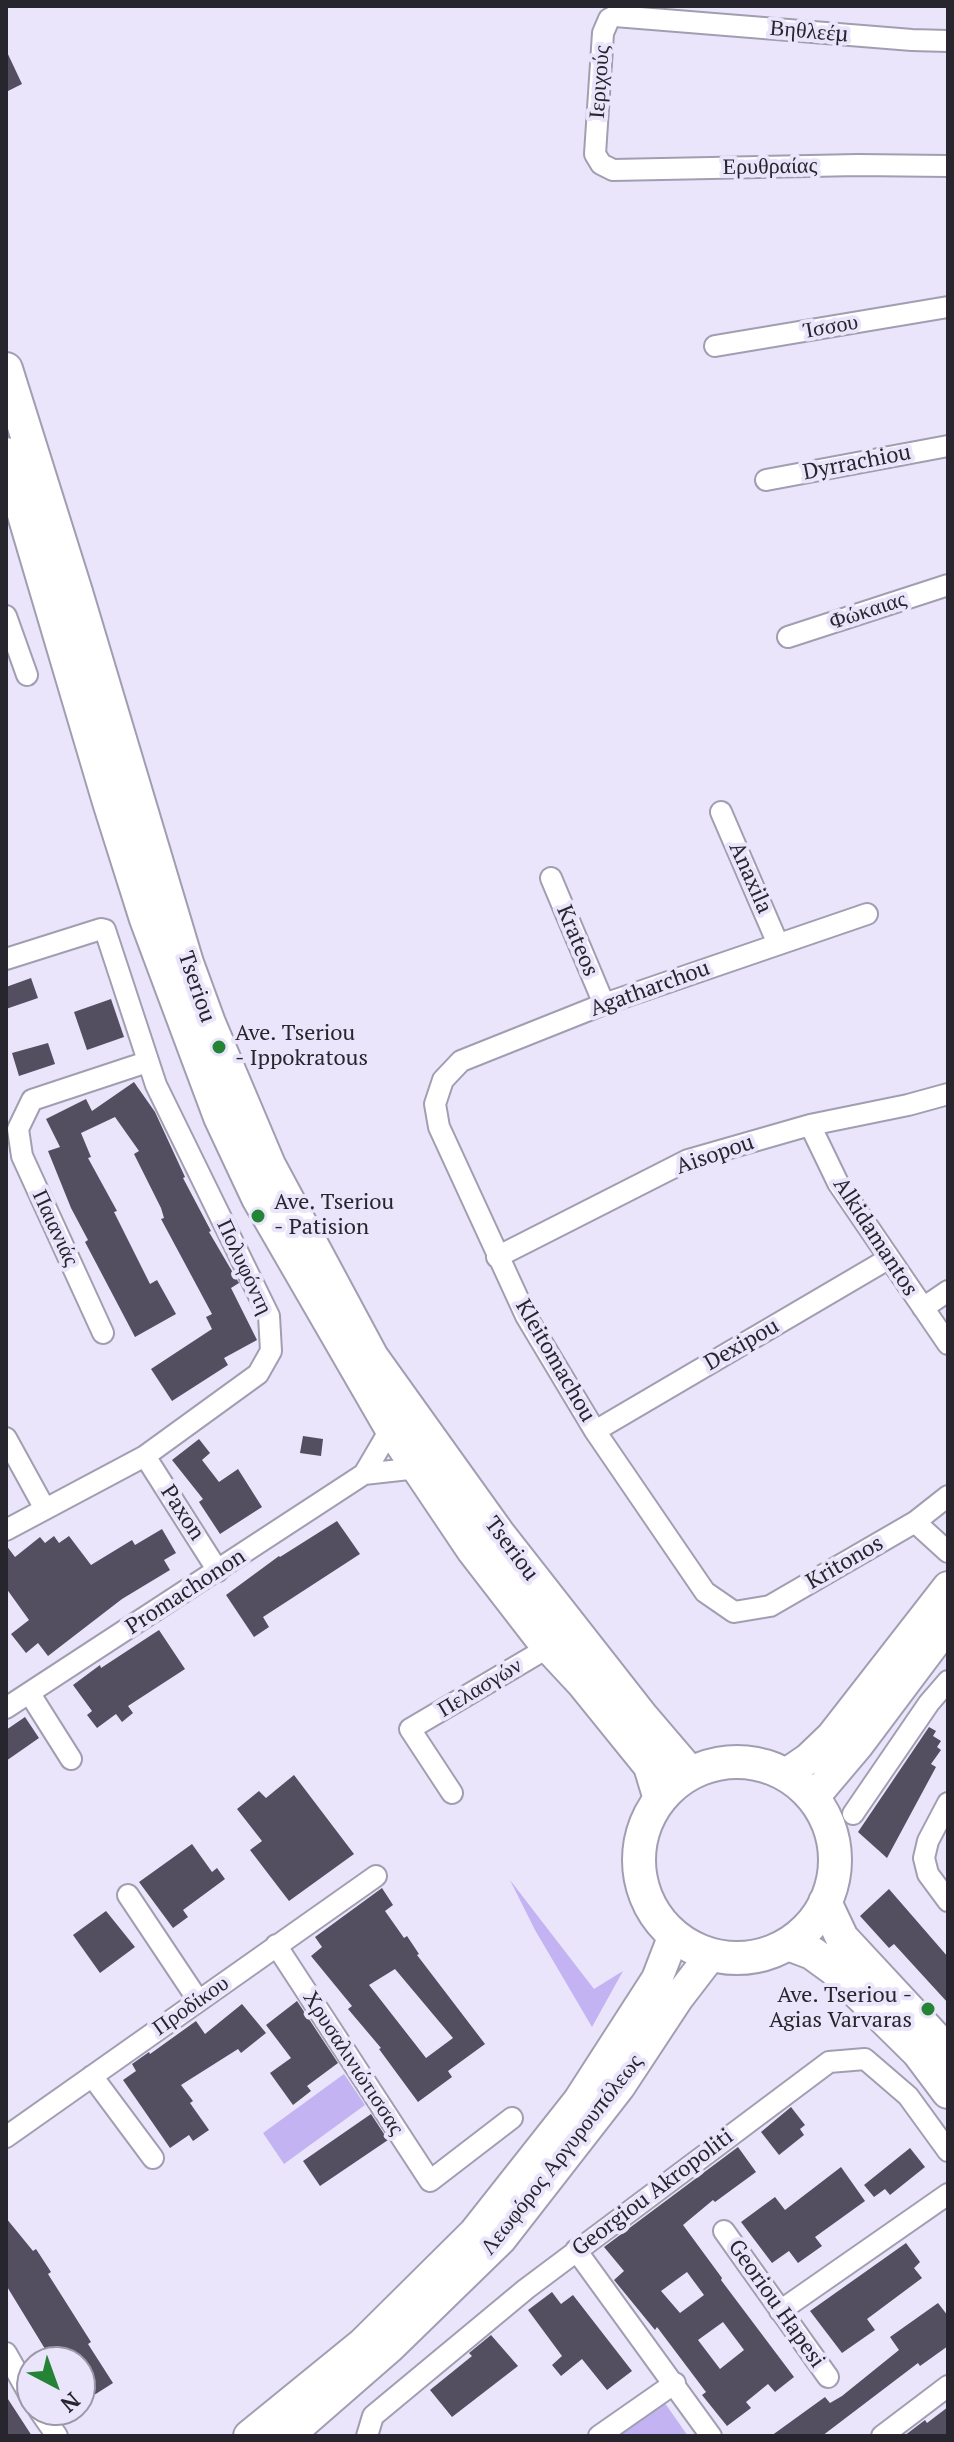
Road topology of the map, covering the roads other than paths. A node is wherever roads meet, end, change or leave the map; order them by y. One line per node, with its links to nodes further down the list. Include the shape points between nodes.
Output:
1 (622, 16): 2 (street, Βηθλεέμ); 3 (street, Ιεριχούς, via 609,19 603,33)
2 (948, 41)
3 (597, 159): 4 (street, Ερυθραίας, via 613,170)
4 (948, 166)
5 (948, 307): 6 (street, Ίσσου)
6 (715, 346)
7 (6, 369): 52 (main road, Tseriou, via 187,963 269,1165 372,1357 498,1533)
8 (946, 451): 10 (street, Dyrrachiou)
9 (6, 454): 31 (main road, Tseriou, via 146,919 220,1117 266,1212)
10 (766, 480)
11 (948, 585): 13 (street, Φώκαιας)
12 (6, 616): 14 (street)
13 (788, 637)
14 (27, 675)
15 (721, 812): 18 (street, Anaxila)
16 (551, 878): 20 (street, Krateos)
17 (867, 914): 18 (street, Agatharchou)
18 (778, 944): 20 (street, Agatharchou)
19 (6, 959): 21 (street, Πολυφόντη, via 105,930)
20 (604, 1004): 22 (street, Agatharchou, via 461,1061)
21 (147, 1062): 29 (street, Παιανιάς, via 32,1100 18,1129 22,1156); 34 (street, Πολυφόντη, via 269,1316 271,1351 258,1374)
22 (443, 1080): 25 (street, Kleitomachou, via 435,1104 439,1127)
23 (948, 1094): 24 (street, Aisopou)
24 (810, 1125): 25 (street, Aisopou, via 688,1160); 26 (street, Alkidamantos, via 838,1183)
25 (497, 1257): 32 (street, Kleitomachou)
26 (888, 1259): 28 (street, Alkidamantos); 32 (street, Dexipou)
27 (948, 1291): 28 (street)
28 (923, 1308): 30 (street, Alkidamantos)
29 (103, 1333)
30 (948, 1344)
31 (391, 1428): 35 (main road, Tseriou); 36 (street, Promachonon)
32 (595, 1431): 44 (street, Kleitomachou, via 705,1592)
33 (6, 1438): 38 (street)
34 (145, 1456): 38 (street, Πολυφόντη); 42 (street, Paxon)
35 (418, 1468): 36 (street, Promachonon); 46 (main road, Tseriou, via 473,1550)
36 (364, 1474): 42 (street, Promachonon)
37 (948, 1496): 39 (street, Kritonos)
38 (45, 1509): 40 (street, Πολυφόντη)
39 (915, 1522): 41 (street); 44 (street, Kritonos, via 770,1606)
40 (6, 1530)
41 (948, 1552)
42 (218, 1571): 49 (street, Promachonon)
43 (948, 1587): 53 (main road, via 832,1736)
44 (734, 1612)
45 (948, 1625): 47 (main road)
46 (549, 1647): 54 (street, Πελασγών, via 410,1729); 56 (main road, Tseriou, via 650,1766)
47 (909, 1676): 48 (street); 55 (main road)
48 (945, 1692): 58 (street, via 929,1703)
49 (30, 1694): 50 (street, Promachonon); 51 (street)
50 (6, 1708)
51 (71, 1759)
52 (690, 1773): 53 (main road, via 721,1762 743,1762); 56 (main road)
53 (786, 1774): 55 (main road)
54 (452, 1793)
55 (814, 1797): 62 (main road, via 835,1846)
56 (660, 1799): 63 (main road, via 644,1826 639,1876 646,1900)
57 (948, 1803): 61 (street, via 924,1858 928,1874)
58 (853, 1814)
59 (376, 1876): 65 (street, Προδίκου)
60 (128, 1895): 67 (street)
61 (948, 1901)
62 (825, 1902): 64 (main road, via 814,1921); 68 (main road, via 842,1938)
63 (674, 1935): 66 (main road); 84 (main road, Λεωφόρος Αργυρουπόλεως, via 657,1979 579,2100 474,2233 362,2344)
64 (788, 1944): 66 (main road, via 738,1959); 70 (main road, via 834,1969 918,2052)
65 (276, 1945): 67 (street, Προδίκου); 71 (street, Χρυσαλινιώτισσας, via 430,2181)
66 (711, 1955): 85 (main road, Λεωφόρος Αργυρουπόλεως, via 620,2086 501,2239)
67 (198, 2000): 69 (street, Προδίκου)
68 (939, 2042)
69 (92, 2076): 72 (street, Προδίκου); 74 (street)
70 (948, 2092)
71 (512, 2118)
72 (6, 2137)
73 (948, 2151): 77 (street, Georgiou Akropoliti, via 908,2096 865,2059 829,2062)
74 (153, 2158)
75 (948, 2194): 78 (street)
76 (724, 2231): 78 (street, Georiou Hapesi)
77 (576, 2250): 82 (street); 86 (street, Georgiou Akropoliti, via 373,2416)
78 (780, 2311): 81 (street, Georiou Hapesi)
79 (6, 2353): 80 (street)
80 (16, 2371)
81 (828, 2377)
82 (675, 2383): 87 (street); 88 (street)
83 (948, 2386): 89 (street)
84 (249, 2436)
85 (288, 2436)
86 (367, 2436)
87 (599, 2436)
88 (711, 2436)
89 (882, 2436)

